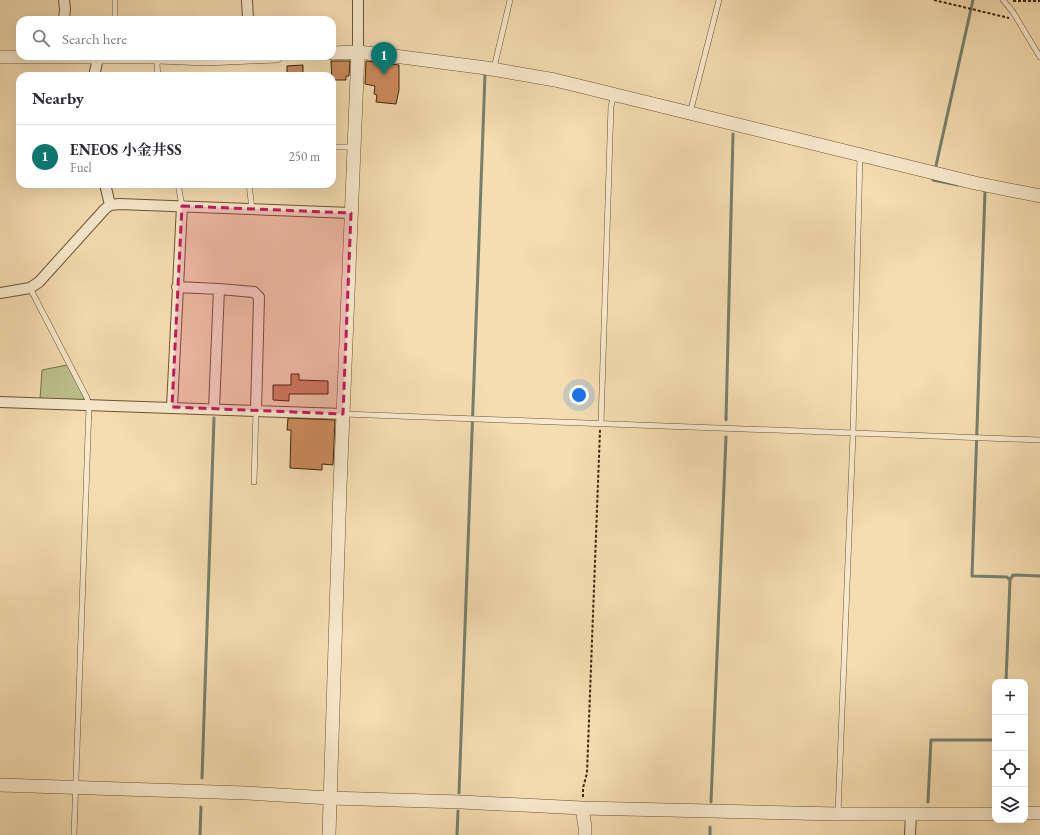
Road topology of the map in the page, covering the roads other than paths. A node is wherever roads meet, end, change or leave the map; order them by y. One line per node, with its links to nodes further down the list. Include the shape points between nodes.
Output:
1 (64, 0): 8 (street)
2 (115, 0): 9 (lane)
3 (246, 0): 10 (street)
4 (358, 0): 11 (street)
5 (510, 0): 18 (lane)
6 (719, 0): 22 (lane)
7 (1005, 2): 13 (lane)
8 (64, 16)
9 (115, 16)
10 (248, 16)
11 (358, 52): 12 (street); 18 (street); 24 (street)
12 (336, 54)
13 (1040, 57)
14 (0, 58): 15 (street)
15 (16, 58)
16 (98, 60): 19 (street)
17 (158, 60): 20 (lane)
18 (493, 69): 21 (street, via 555,80)
19 (95, 72)
20 (158, 72)
21 (614, 96): 22 (street); 44 (lane, via 611,106)
22 (689, 114): 25 (street)
23 (336, 147): 24 (lane)
24 (354, 147): 33 (street)
25 (860, 154): 29 (street, via 975,183); 45 (lane)
26 (106, 188): 30 (street)
27 (179, 188): 31 (lane)
28 (250, 188): 32 (lane)
29 (1040, 196)
30 (110, 205): 31 (street); 35 (street, via 39,282)
31 (182, 206): 32 (street); 34 (street)
32 (252, 209): 33 (street)
33 (351, 213): 43 (street)
34 (177, 287): 36 (street); 40 (street)
35 (30, 288): 37 (street); 39 (lane)
36 (219, 289): 41 (street); 42 (street, via 254,292 259,297)
37 (0, 293)
38 (0, 402): 39 (street)
39 (89, 406): 40 (street); 49 (lane)
40 (172, 407): 41 (street)
41 (214, 409): 42 (street)
42 (256, 410): 43 (street); 47 (lane)
43 (343, 414): 44 (lane); 50 (street)
44 (601, 423): 45 (lane)
45 (853, 434): 46 (lane); 54 (lane)
46 (1040, 440)
47 (254, 482)
48 (0, 785): 49 (street)
49 (76, 788): 50 (street); 57 (lane)
50 (330, 798): 51 (street); 58 (street)
51 (582, 808): 54 (street); 59 (street); 60 (street)
52 (1028, 813): 53 (street)
53 (1040, 813)
54 (838, 814): 55 (street)
55 (911, 814): 56 (street); 61 (street)
56 (992, 814)
57 (74, 835)
58 (329, 835)
59 (579, 835)
60 (585, 835)
61 (910, 835)

